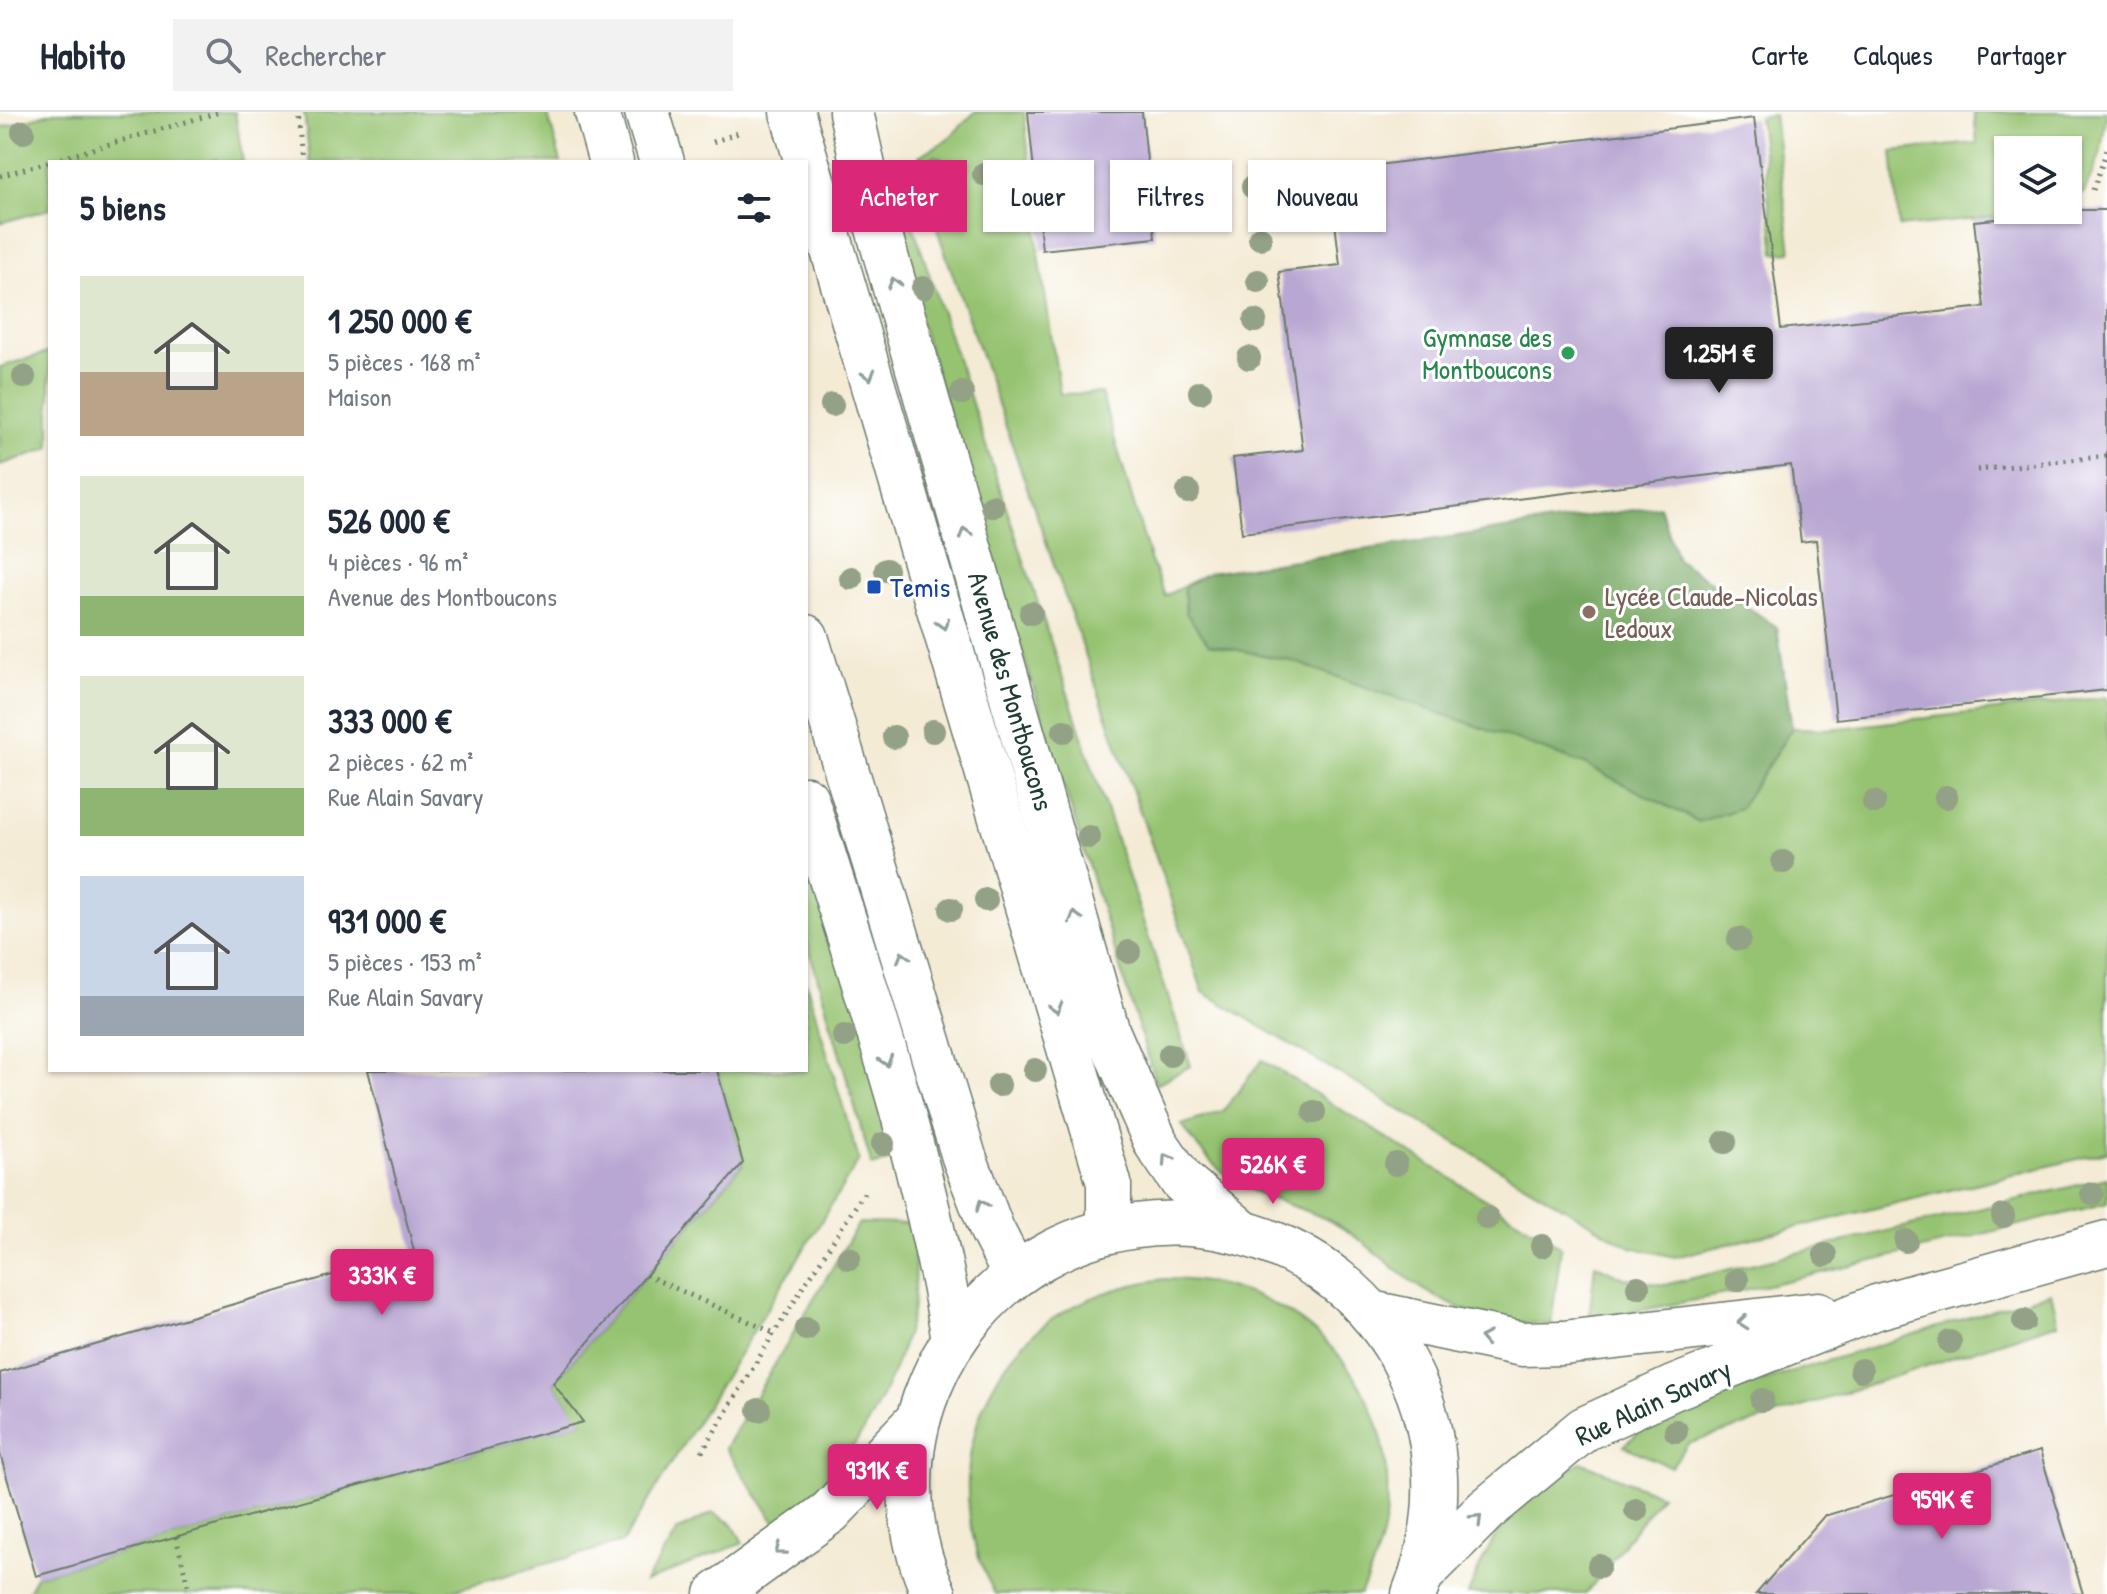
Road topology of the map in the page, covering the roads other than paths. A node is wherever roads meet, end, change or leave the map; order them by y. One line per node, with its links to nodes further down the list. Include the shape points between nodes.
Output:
1 (597, 112): 5 (street)
2 (647, 112): 6 (street)
3 (851, 112): 12 (street, Avenue des Montboucons, one-way to 3, via 1182,1181 1156,1143 1108,1033 873,211)
4 (773, 119): 7 (street, one-way to 7)
5 (610, 160)
6 (661, 160)
7 (786, 160)
8 (808, 230): 11 (street, one-way to 11, via 1109,1183)
9 (808, 644): 14 (street, one-way to 9, via 964,1157)
10 (808, 806): 17 (street, one-way to 17, via 919,1169)
11 (1109, 1230): 12 (street, via 1176,1223); 14 (street, via 1050,1253)
12 (1243, 1233): 16 (street, via 1321,1268)
13 (2107, 1243): 15 (street, Rue Alain Savary)
14 (1015, 1275): 17 (street, via 981,1305)
15 (1877, 1307): 16 (street, Rue Alain Savary, one-way to 16, via 1522,1344); 19 (street, Rue Alain Savary, one-way to 15, via 1498,1500 1584,1429)
16 (1371, 1313): 19 (street, via 1419,1391 1434,1452 1435,1514)
17 (954, 1340): 18 (street, via 932,1379)
18 (918, 1420): 20 (street, one-way to 20, via 830,1512); 21 (street, via 910,1501 918,1555)
19 (1418, 1584)
20 (717, 1594)
21 (934, 1594)

